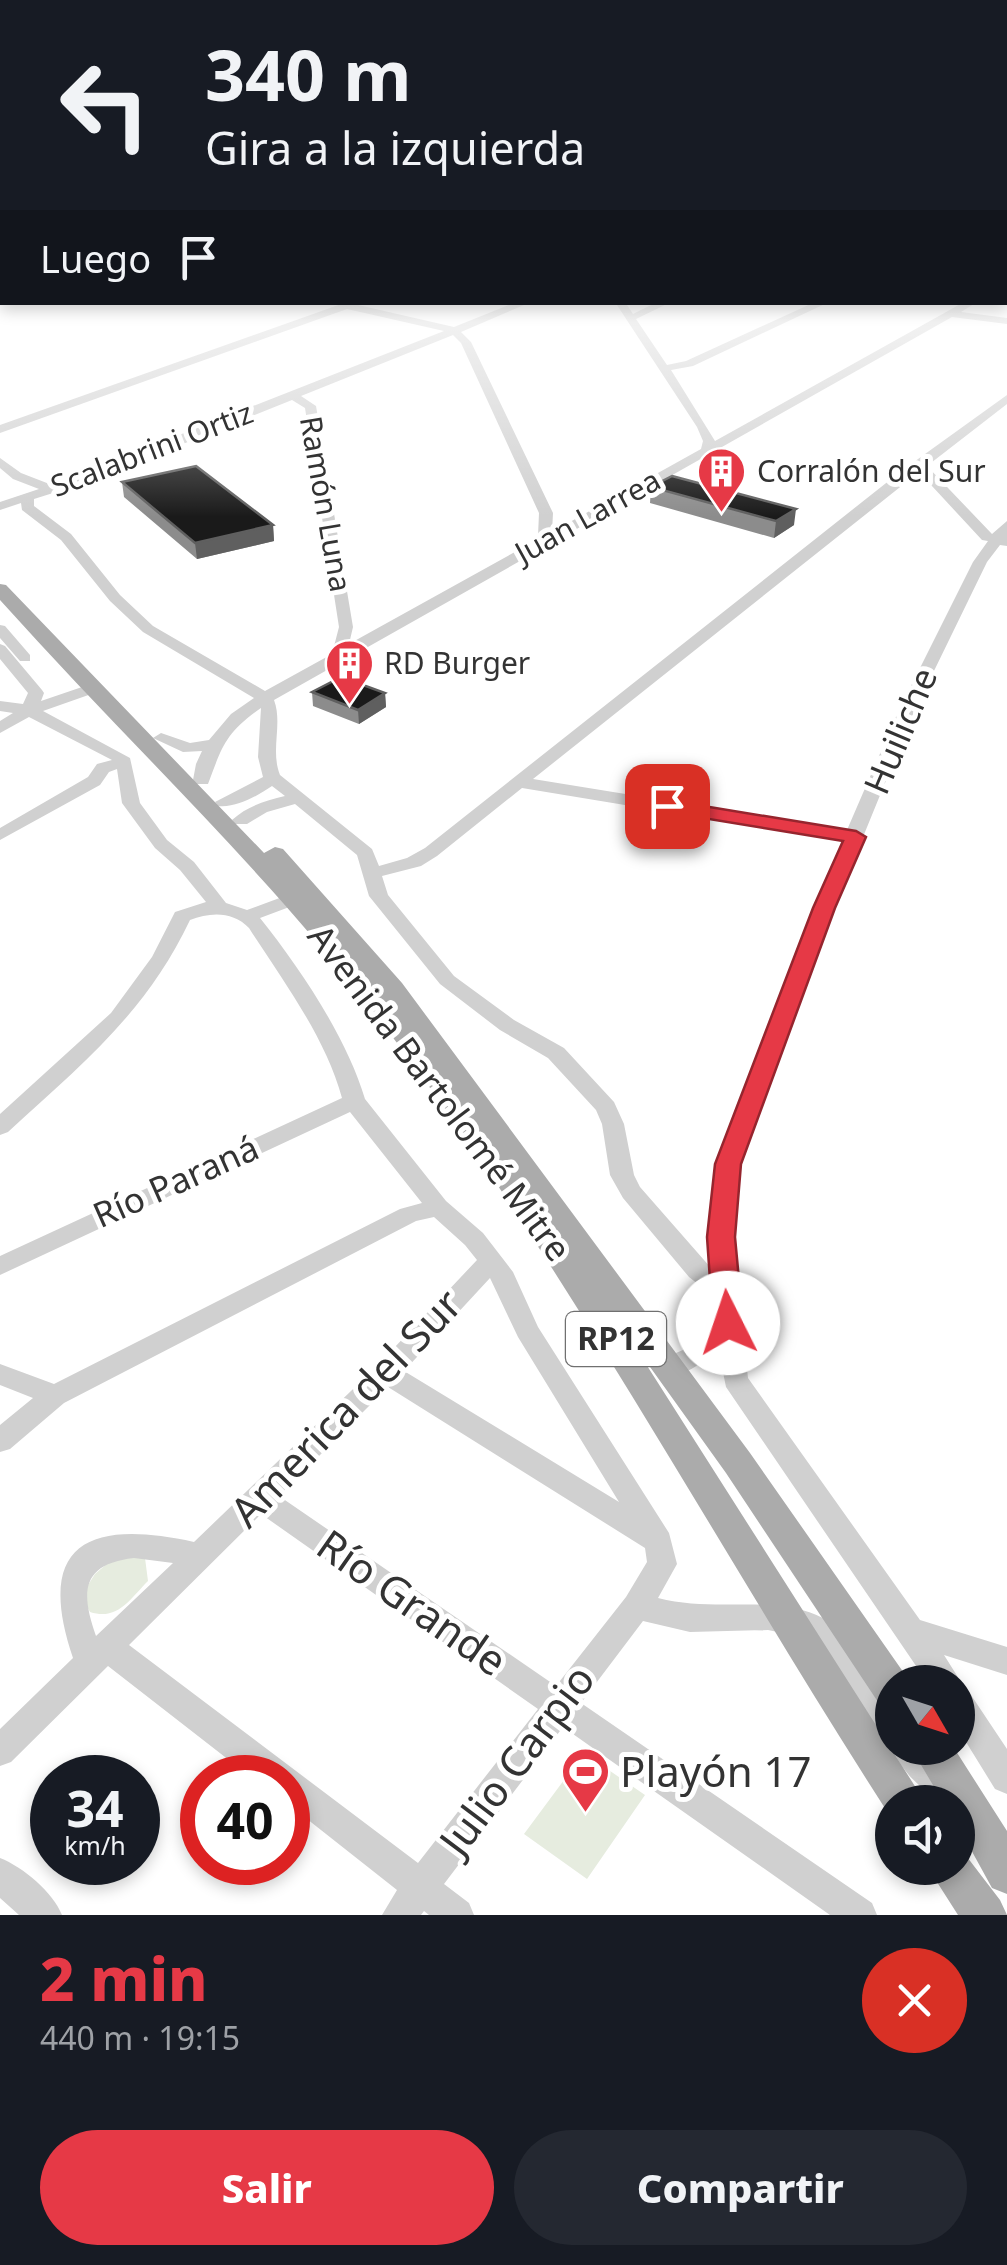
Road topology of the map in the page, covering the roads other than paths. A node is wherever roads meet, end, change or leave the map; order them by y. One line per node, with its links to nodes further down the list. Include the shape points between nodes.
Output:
1 (256, 338): 12 (street)
2 (462, 338): 7 (street)
3 (645, 338): 8 (street)
4 (744, 338): 8 (street)
5 (907, 338): 13 (street, Juan Larrea)
6 (431, 339): 7 (street); 9 (street, Scalabrini Ortiz)
7 (466, 342): 20 (street)
8 (666, 368): 11 (street)
9 (292, 395): 17 (street, Scalabrini Ortiz); 26 (street, Ramón Luna, via 310,406)
10 (1007, 398): 16 (street)
11 (703, 427): 13 (street); 14 (street)
12 (0, 430)
13 (742, 431): 14 (street, Juan Larrea)
14 (707, 450): 21 (street, Juan Larrea)
15 (0, 462): 17 (street)
16 (921, 465): 22 (street, via 987,537); 42 (street)
17 (53, 490): 18 (street, Scalabrini Ortiz)
18 (28, 498): 19 (street, Scalabrini Ortiz); 33 (street, via 27,507 66,537 134,618)
19 (0, 506)
20 (546, 513): 21 (street); 23 (street, via 545,537)
21 (587, 517): 23 (street, Juan Larrea)
22 (1004, 536): 46 (street, Huiliche, via 980,562 924,675)
23 (537, 545): 27 (street, Juan Larrea)
24 (0, 571): 37 (main road, Avenida Bartolomé Mitre / RP12)
25 (0, 589): 32 (main road, Avenida Bartolomé Mitre / RP12)
26 (346, 624): 27 (street, Ramón Luna); 30 (street, Ramón Luna)
27 (392, 627): 30 (street, Juan Larrea)
28 (0, 629): 31 (street, via 25,658)
29 (0, 650): 31 (street)
30 (339, 657): 33 (street, Juan Larrea)
31 (21, 674): 35 (street, via 36,693)
32 (91, 689): 35 (street); 48 (main road, Avenida Bartolomé Mitre / RP12)
33 (265, 698): 38 (street, Juan Larrea, via 237,716); 40 (street, via 265,762)
34 (0, 706): 35 (street)
35 (29, 710): 36 (street); 39 (street)
36 (0, 728)
37 (160, 738): 38 (street, via 189,748); 41 (main road, Avenida Bartolomé Mitre / RP12)
38 (214, 744): 41 (street, Juan Larrea)
39 (124, 762): 45 (street, via 102,768 94,782); 49 (street, via 131,803)
40 (273, 778): 43 (street); 44 (street)
41 (202, 780): 44 (main road, Avenida Bartolomé Mitre / RP12)
42 (516, 782): 46 (street); 47 (street, via 431,852)
43 (298, 798): 44 (street); 47 (street, via 360,847)
44 (232, 811): 60 (main road, Avenida Bartolomé Mitre / RP12, via 394,988)
45 (0, 834)
46 (856, 837): 58 (street, Huiliche, via 728,1164 721,1237)
47 (372, 873): 58 (street, via 379,896 446,980 556,1053 606,1106 631,1192 698,1271)
48 (286, 890): 50 (street); 69 (main road, Avenida Bartolomé Mitre / RP12, via 426,1063 555,1244)
49 (220, 908): 50 (street); 52 (street, via 182,916 162,958 118,1018)
50 (248, 916): 51 (street, via 311,1008)
51 (354, 1102): 53 (street); 54 (street, Río Paraná)
52 (0, 1127)
53 (438, 1206): 56 (street); 63 (street, via 408,1215)
54 (90, 1221): 55 (street); 57 (street, Río Paraná)
55 (0, 1258)
56 (492, 1261): 61 (street, America del Sur); 66 (street, via 526,1330)
57 (0, 1266)
58 (727, 1293): 59 (street, Huiliche)
59 (728, 1323): 60 (street, via 692,1357); 70 (street, Huiliche, via 735,1380)
60 (666, 1368): 73 (main road, Avenida Bartolomé Mitre / RP12)
61 (386, 1373): 65 (street, America del Sur); 66 (street)
62 (0, 1374): 63 (street)
63 (55, 1396): 64 (street)
64 (0, 1442)
65 (259, 1497): 67 (street, America del Sur); 76 (street, Río Grande)
66 (659, 1542): 68 (street, Julio Carpio, via 662,1564)
67 (200, 1556): 71 (street, America del Sur); 71 (street, via 134,1543 88,1559 71,1584 71,1598)
68 (637, 1606): 69 (street, via 698,1619); 76 (street, Julio Carpio)
69 (784, 1616): 75 (street, via 833,1640); 82 (main road, Avenida Bartolomé Mitre / RP12)
70 (910, 1631): 72 (street); 74 (street, Huiliche)
71 (99, 1654): 78 (street, America del Sur); 79 (street)
72 (1007, 1661)
73 (876, 1665)
74 (933, 1665)
75 (875, 1696)
76 (558, 1705): 89 (street, Julio Carpio); 93 (street, Río Grande)
77 (975, 1728): 81 (street)
78 (0, 1752)
79 (245, 1755)
80 (923, 1765): 83 (street)
81 (1007, 1778)
82 (894, 1785)
83 (942, 1785)
84 (310, 1801): 89 (street)
85 (975, 1817): 86 (main road)
86 (1007, 1874)
87 (0, 1875): 90 (street)
88 (963, 1885): 94 (main road)
89 (420, 1886): 91 (street, Julio Carpio); 92 (street)
90 (44, 1915)
91 (399, 1915)
92 (457, 1915)
93 (860, 1915)
94 (985, 1915)

